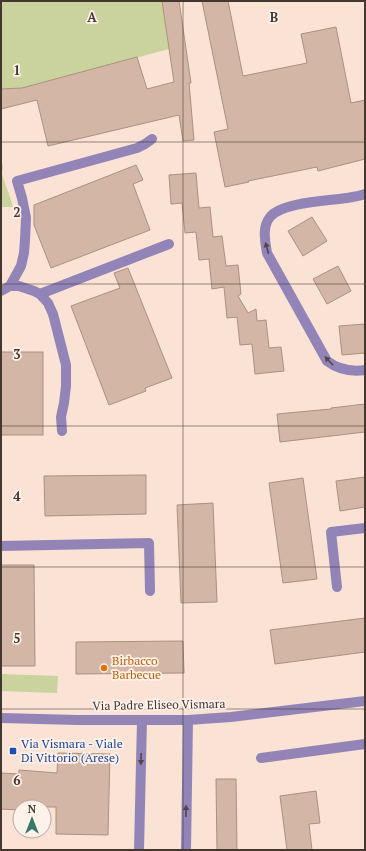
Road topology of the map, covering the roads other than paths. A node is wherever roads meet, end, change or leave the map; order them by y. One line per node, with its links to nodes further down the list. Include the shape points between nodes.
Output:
1 (152, 139): 4 (street, via 137,148 17,181 26,218 24,253 21,266)
2 (365, 194): 6 (street, one-way to 2, via 346,371 327,361 267,253 265,242 265,227 277,211)
3 (169, 244): 5 (street)
4 (6, 289): 5 (street, via 19,286)
5 (40, 294): 7 (street, via 53,314 66,365)
6 (365, 370)
7 (62, 431)
8 (365, 528): 10 (street, via 330,532)
9 (1, 546): 11 (street, via 149,543)
10 (337, 587)
11 (150, 591)
12 (365, 701): 15 (street, Via Padre Eliseo Vismara)
13 (1, 718): 14 (street, Via Padre Eliseo Vismara)
14 (142, 720): 15 (street, Via Padre Eliseo Vismara); 18 (street, one-way to 18)
15 (188, 720): 19 (street, one-way to 15)
16 (365, 744): 17 (street)
17 (261, 758)
18 (139, 850)
19 (186, 850)

